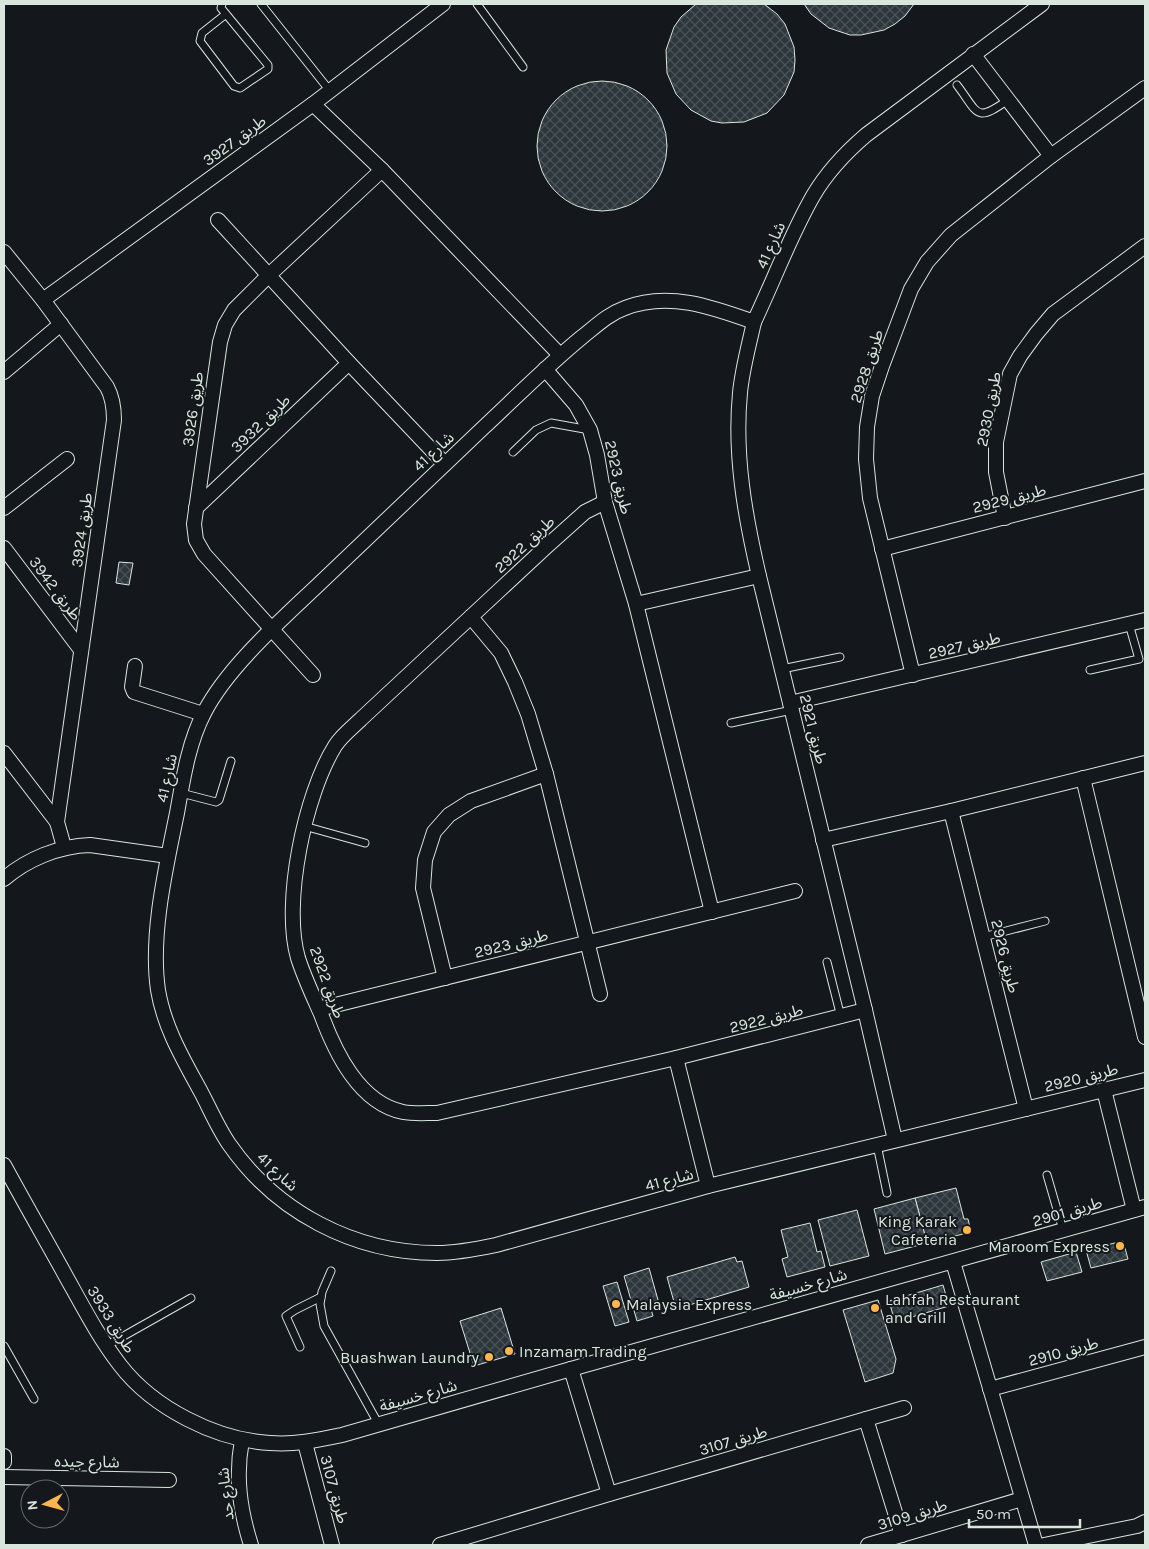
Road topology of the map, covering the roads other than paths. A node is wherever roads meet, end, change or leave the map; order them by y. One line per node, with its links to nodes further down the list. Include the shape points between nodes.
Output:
1 (222, 4): 6 (lane)
2 (261, 4): 11 (lane)
3 (442, 4): 11 (street, طريق 3927)
4 (477, 4): 8 (lane)
5 (1033, 6): 7 (street, شارع 41)
6 (226, 14): 6 (lane, via 268,65 268,69 240,88 234,86 200,41 202,33)
7 (973, 54): 12 (street); 21 (street, شارع 41, via 866,135 828,174 802,216)
8 (523, 67)
9 (957, 85): 12 (lane, via 977,112 990,112)
10 (1145, 88): 14 (street, طريق 2928)
11 (330, 91): 13 (street, طريق 3927)
12 (1008, 100): 14 (street)
13 (313, 104): 15 (street); 20 (street, طريق 3927)
14 (1051, 156): 37 (street, طريق 2928, via 950,235 927,262 911,289 877,381 867,427 867,478)
15 (382, 170): 19 (street, طريق 3926); 23 (street)
16 (218, 220): 19 (street)
17 (1145, 246): 35 (street, طريق 2930, via 1053,314 1010,374 996,442 996,472)
18 (4, 252): 20 (street, طريق 3924)
19 (269, 275): 24 (street); 34 (street, طريق 3926, via 234,310 222,333)
20 (43, 300): 22 (street, طريق 3924)
21 (754, 322): 23 (street, شارع 41, via 716,308 677,300 643,302 611,314); 38 (street, طريق 2921, via 740,392 738,435 744,504)
22 (61, 324): 26 (street); 44 (street, طريق 3924, via 107,387 114,407)
23 (560, 355): 25 (street, شارع 41)
24 (349, 363): 30 (street); 34 (street, طريق 3932)
25 (545, 369): 27 (street, طريق 2923, via 576,405); 30 (street, شارع 41)
26 (4, 372)
27 (590, 430): 28 (lane, via 551,423 536,430); 32 (street, طريق 2923)
28 (512, 452)
29 (67, 459): 33 (street)
30 (445, 464): 43 (street, شارع 41)
31 (1145, 481): 35 (street, طريق 2929)
32 (605, 502): 39 (street, طريق 2923); 40 (street, طريق 2922, via 585,512)
33 (4, 508)
34 (196, 508): 43 (street, طريق 3926, via 194,532 199,547)
35 (1005, 518): 37 (street, طريق 2929)
36 (4, 548): 44 (street, طريق 3942)
37 (882, 549): 51 (street, طريق 2928)
38 (759, 576): 39 (street); 48 (street, طريق 2921)
39 (636, 604): 70 (street, طريق 2923)
40 (471, 617): 58 (street, via 501,653 515,682); 63 (street, طريق 2922, via 336,743 311,798)
41 (1145, 620): 42 (street, طريق 2927)
42 (1129, 624): 46 (lane); 51 (street, طريق 2927)
43 (272, 629): 50 (street, طريق 3926); 53 (street, شارع 41, via 234,671)
44 (81, 650): 62 (street, طريق 3924)
45 (840, 657): 48 (lane)
46 (1142, 658): 49 (lane)
47 (135, 666): 53 (street, via 134,692)
48 (782, 669): 52 (street, طريق 2921)
49 (1090, 670)
50 (312, 675)
51 (914, 675): 52 (street, طريق 2927)
52 (791, 706): 54 (lane); 64 (street, طريق 2921)
53 (203, 714): 60 (street, شارع 41)
54 (731, 723)
55 (4, 753): 62 (street)
56 (231, 761): 60 (lane, via 216,802)
57 (1145, 762): 59 (street)
58 (546, 774): 73 (street); 75 (street, via 471,802 449,815 434,832 425,860 423,888)
59 (1083, 778): 61 (street); 80 (street)
60 (180, 793): 67 (street, شارع 41)
61 (951, 811): 64 (street); 72 (street, طريق 2926)
62 (57, 822): 66 (street, طريق 3924)
63 (304, 826): 65 (lane); 77 (street, طريق 2922, via 294,889 293,926 298,958)
64 (823, 840): 78 (street, طريق 2921)
65 (365, 843)
66 (64, 847): 67 (street, via 90,845); 68 (street, via 29,862)
67 (168, 856): 89 (street, شارع 41, via 156,967 158,990 170,1035 227,1142 265,1186 296,1211 355,1240 383,1248 440,1253 496,1246)
68 (4, 879)
69 (795, 891): 70 (street, طريق 2923)
70 (712, 912): 73 (street, طريق 2923)
71 (1045, 921): 72 (lane)
72 (983, 937): 84 (street, طريق 2926)
73 (588, 942): 75 (street, طريق 2923); 76 (street)
74 (826, 962): 79 (lane)
75 (444, 978): 77 (street, طريق 2923)
76 (600, 994)
77 (318, 1009): 81 (street, طريق 2922, via 330,1040 364,1091 403,1112 437,1113)
78 (865, 1010): 79 (street, طريق 2922); 85 (street, طريق 2921)
79 (842, 1017): 81 (street, طريق 2922)
80 (1145, 1037)
81 (676, 1058): 89 (street)
82 (1145, 1080): 83 (street, طريق 2920)
83 (1104, 1090): 84 (street, طريق 2920); 91 (street, طريق 2901)
84 (1026, 1109): 85 (street, شارع 41)
85 (895, 1140): 86 (street, شارع 41)
86 (877, 1145): 89 (street, شارع 41); 90 (lane)
87 (4, 1165): 98 (street, طريق 3933)
88 (1047, 1176): 92 (lane)
89 (708, 1186)
90 (888, 1192)
91 (1139, 1209): 92 (street, طريق 2901)
92 (1063, 1230): 93 (street, طريق 2901)
93 (952, 1262): 101 (street, شارع خسيفة); 102 (street)
94 (331, 1271): 95 (lane)
95 (321, 1297): 100 (lane, via 286,1316); 106 (lane, via 324,1326)
96 (191, 1298): 98 (lane)
97 (4, 1346): 103 (lane)
98 (106, 1346): 107 (street, طريق 3933, via 147,1392 176,1413 208,1429)
99 (1145, 1346): 102 (street, طريق 2910)
100 (300, 1347)
101 (571, 1369): 106 (street, شارع خسيفة); 113 (street)
102 (990, 1389): 114 (street)
103 (34, 1399)
104 (904, 1408): 105 (street, طريق 3107)
105 (866, 1419): 113 (street, طريق 3107); 116 (street)
106 (379, 1425): 108 (street, شارع خسيفة)
107 (242, 1440): 108 (street, شارع خسيفة); 117 (street, شارع حد, via 238,1468 239,1498)
108 (305, 1442): 118 (street, طريق 3107)
109 (4, 1456): 110 (street)
110 (4, 1462)
111 (4, 1477): 112 (street, شارع جيده)
112 (169, 1480)
113 (609, 1494): 119 (street, طريق 3107)
114 (1022, 1499): 116 (street, طريق 3109); 121 (street)
115 (1145, 1522): 122 (street)
116 (902, 1535): 120 (street, طريق 3109)
117 (251, 1545)
118 (332, 1545)
119 (440, 1545)
120 (868, 1545)
121 (1036, 1545)
122 (1044, 1545)

